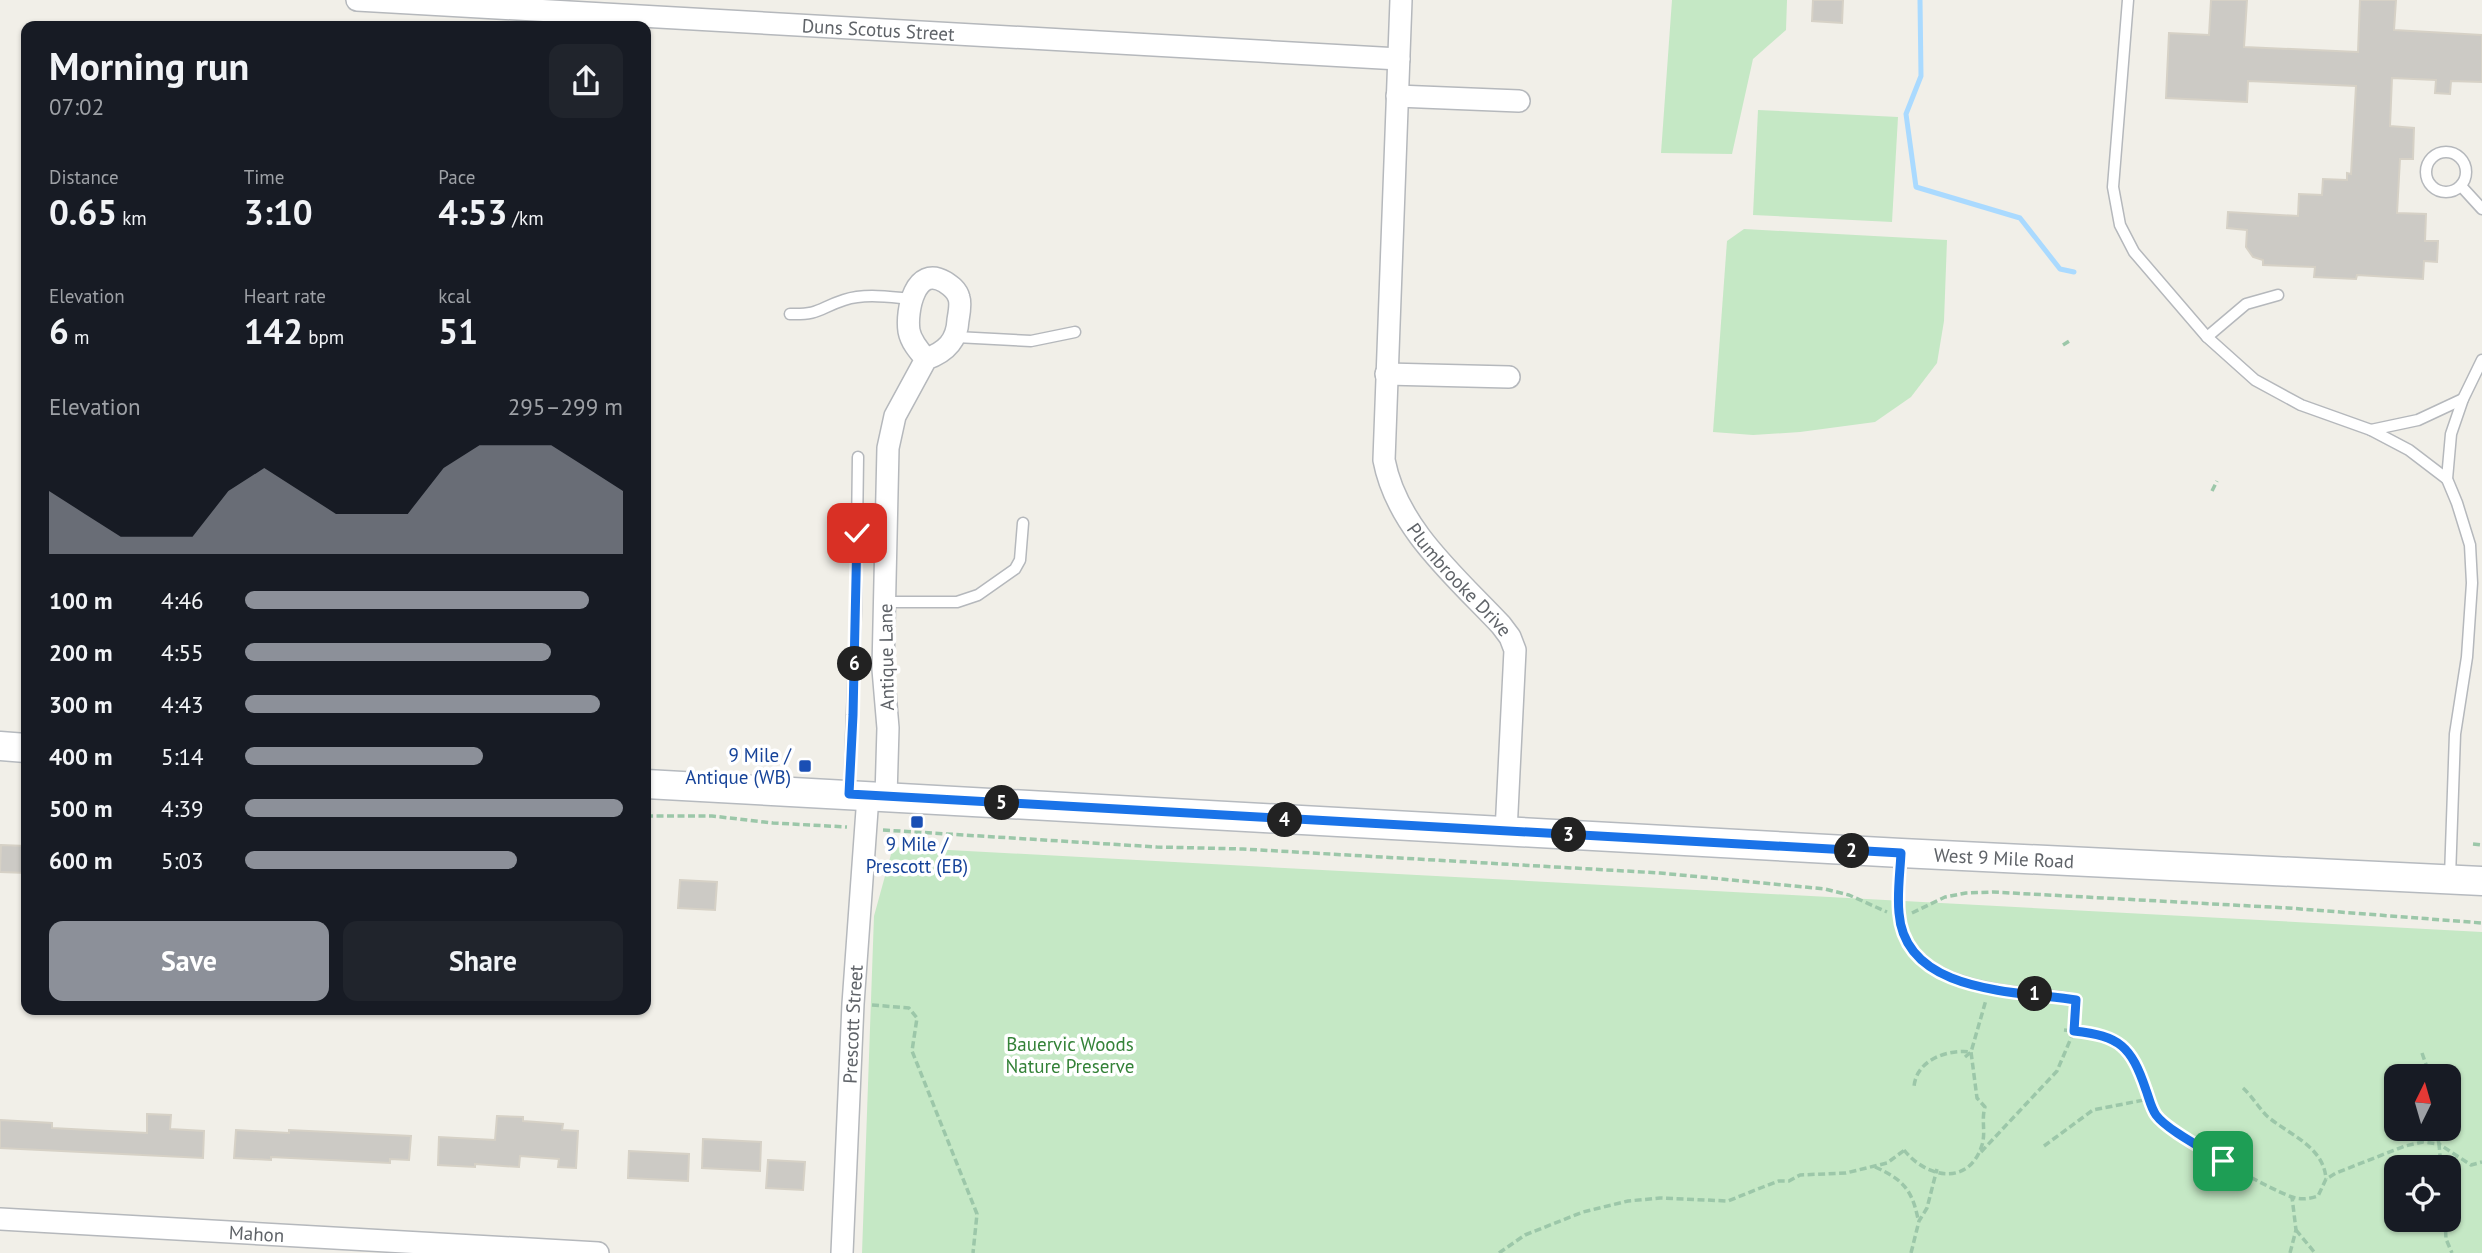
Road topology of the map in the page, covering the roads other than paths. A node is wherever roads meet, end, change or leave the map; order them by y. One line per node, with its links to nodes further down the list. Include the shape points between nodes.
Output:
1 (357, 0): 4 (street, Duns Scotus Street)
2 (1401, 0): 5 (street, Plumbrooke Drive)
3 (2128, 0): 15 (lane, via 2113,187 2120,225 2134,251)
4 (524, 12): 5 (street, Duns Scotus Street)
5 (1399, 59): 6 (street, Plumbrooke Drive)
6 (1397, 96): 7 (street); 18 (street, Plumbrooke Drive)
7 (1520, 101)
8 (2460, 186): 9 (lane)
9 (2482, 209)
10 (2278, 295): 15 (lane, via 2246,304)
11 (911, 299): 12 (lane, via 858,297 817,313); 14 (street, via 917,286 926,281 940,279 953,287 959,299); 16 (street, via 909,334)
12 (790, 314)
13 (1075, 332): 14 (lane, via 1031,341)
14 (956, 337): 16 (street, Antique Lane, via 940,354)
15 (2207, 337): 21 (lane, via 2271,390)
16 (926, 359): 25 (street, Antique Lane, via 891,429)
17 (2482, 360): 20 (lane)
18 (1386, 374): 19 (street); 30 (street, Plumbrooke Drive, via 1384,460 1394,495 1412,526 1501,625 1515,650)
19 (1509, 377)
20 (2463, 399): 21 (lane, via 2418,420); 23 (lane, via 2451,434)
21 (2371, 430): 23 (lane, via 2409,450)
22 (858, 457): 29 (lane, via 856,609)
23 (2447, 479): 32 (lane, via 2470,545 2472,583 2455,734)
24 (1023, 523): 25 (lane, via 1016,569 978,595 957,602)
25 (885, 603): 29 (street, Antique Lane, via 883,669 888,728)
26 (0, 746): 27 (main road)
27 (21, 748)
28 (651, 784): 29 (main road, West 9 Mile Road)
29 (867, 796): 30 (main road, West 9 Mile Road); 37 (street, Prescott Street)
30 (1506, 832): 31 (main road, West 9 Mile Road)
31 (1901, 853): 32 (main road, West 9 Mile Road); 34 (lane, via 1899,914 1904,935 1920,960 1969,985)
32 (2450, 879): 33 (main road, West 9 Mile Road)
33 (2482, 881)
34 (2067, 998)
35 (0, 1219): 36 (street, Mahon)
36 (598, 1253)
37 (842, 1253)

